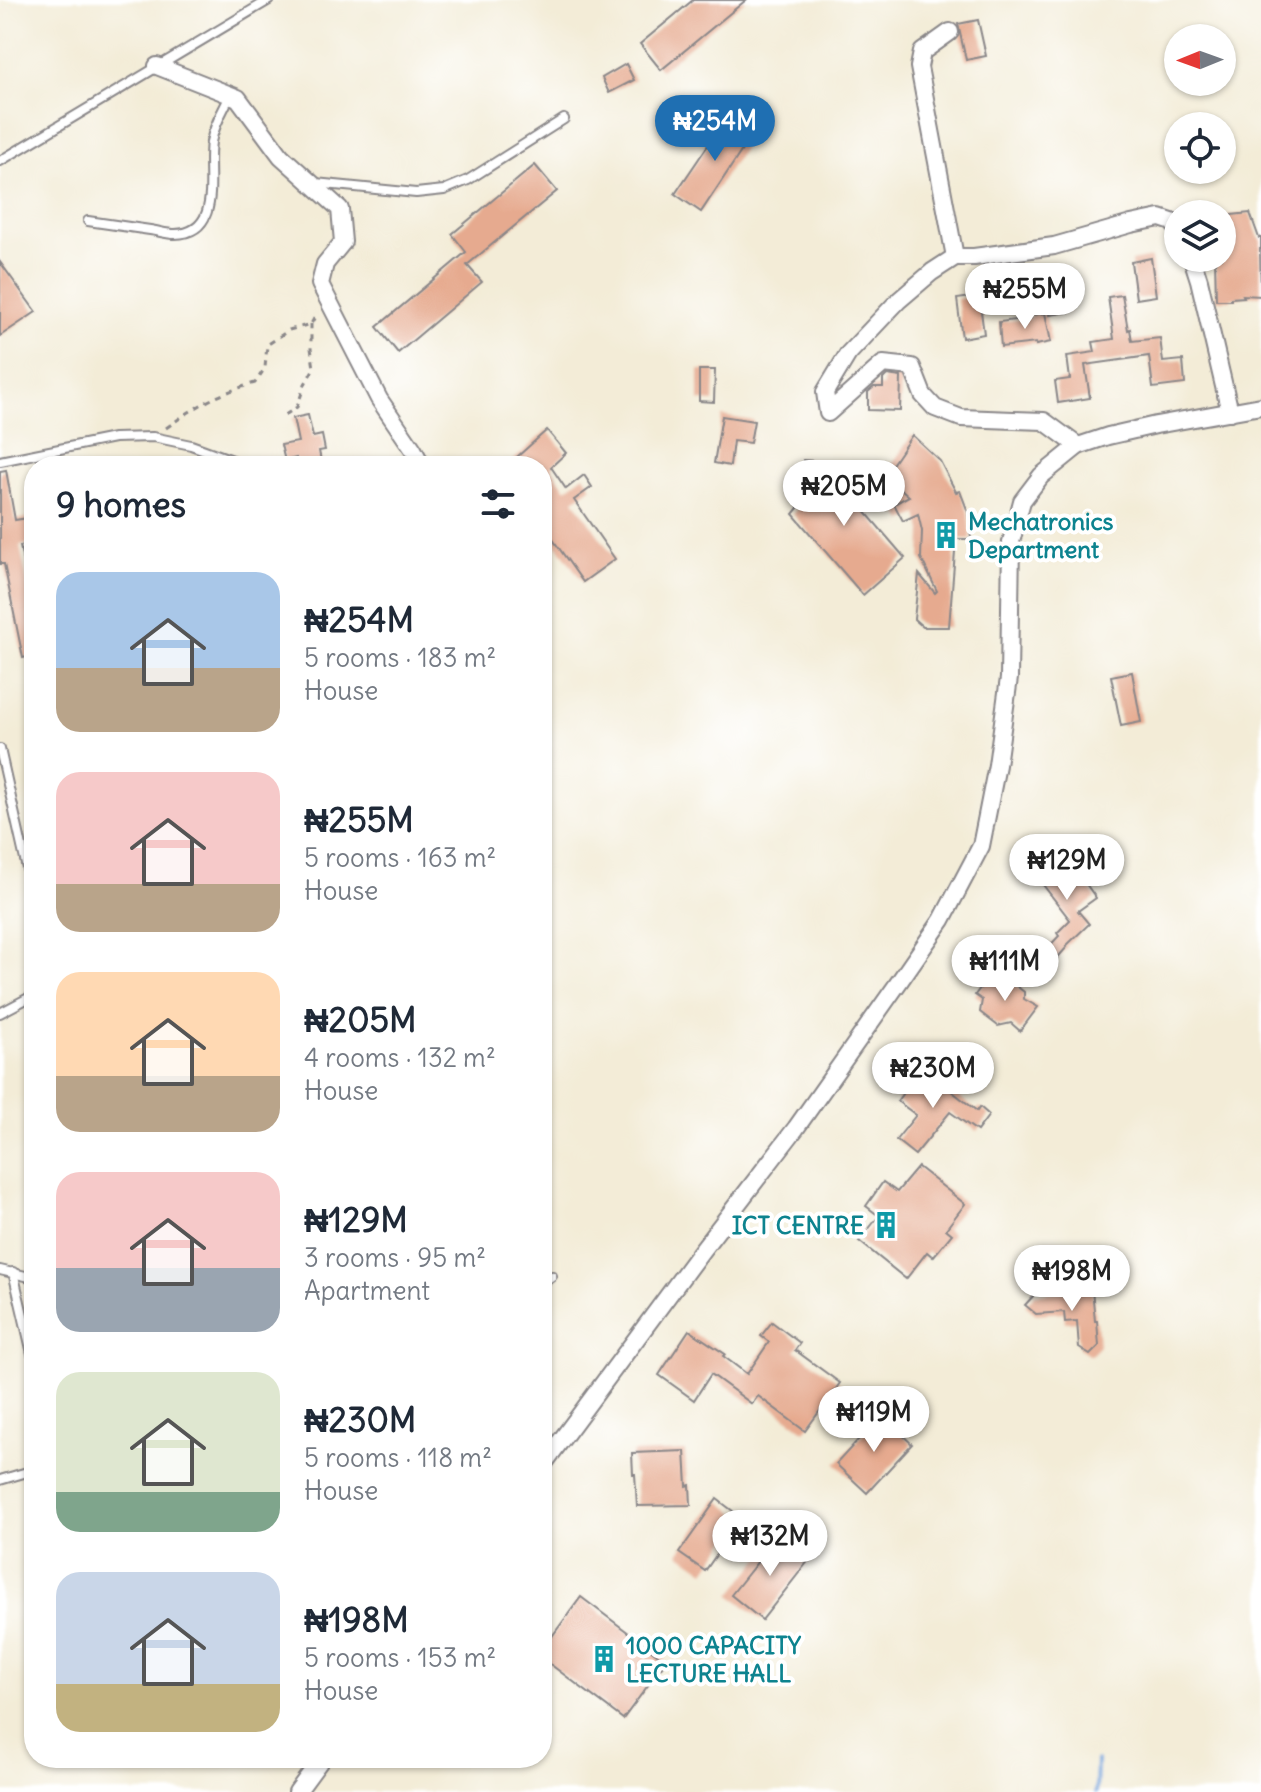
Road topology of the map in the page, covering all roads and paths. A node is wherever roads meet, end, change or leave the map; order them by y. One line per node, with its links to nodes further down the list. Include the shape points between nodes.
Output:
1 (269, 0): 3 (lane)
2 (950, 32): 10 (street, via 922,52 919,67)
3 (157, 66): 4 (street); 6 (lane)
4 (230, 95): 7 (street); 9 (lane, via 212,137 208,215 195,229 176,234)
5 (564, 119): 7 (lane, via 444,190 416,193)
6 (0, 161)
7 (310, 182): 12 (street, via 340,209 343,242 325,264)
8 (1164, 219): 10 (street, via 1054,246)
9 (88, 221)
10 (955, 257): 18 (street, via 898,301 848,354 825,392 828,413 883,364 912,367 923,395 935,408 961,418 1044,421)
11 (1196, 272): 15 (street)
12 (320, 284): 13 (path, via 319,307); 22 (street, via 379,399)
13 (311, 324): 16 (path, via 314,368 297,407); 17 (path, via 289,330 267,345 265,368 255,383 225,391)
14 (1261, 406): 15 (street)
15 (1230, 412): 18 (street)
16 (285, 415)
17 (153, 437): 20 (lane, via 114,438); 21 (lane)
18 (1078, 446): 32 (street, via 1041,476 1022,501 1011,542 1009,678 981,846 942,920 796,1128)
19 (24, 456): 23 (lane)
20 (25, 456)
21 (221, 456)
22 (417, 456)
23 (0, 461)
24 (0, 749): 25 (lane)
25 (24, 856)
26 (24, 1000): 27 (lane)
27 (0, 1013)
28 (0, 1270): 29 (lane)
29 (13, 1272): 30 (lane); 31 (lane)
30 (24, 1275)
31 (24, 1319)
32 (552, 1452)
33 (24, 1473): 34 (lane)
34 (0, 1480)
35 (315, 1768): 36 (street)
36 (297, 1792)

